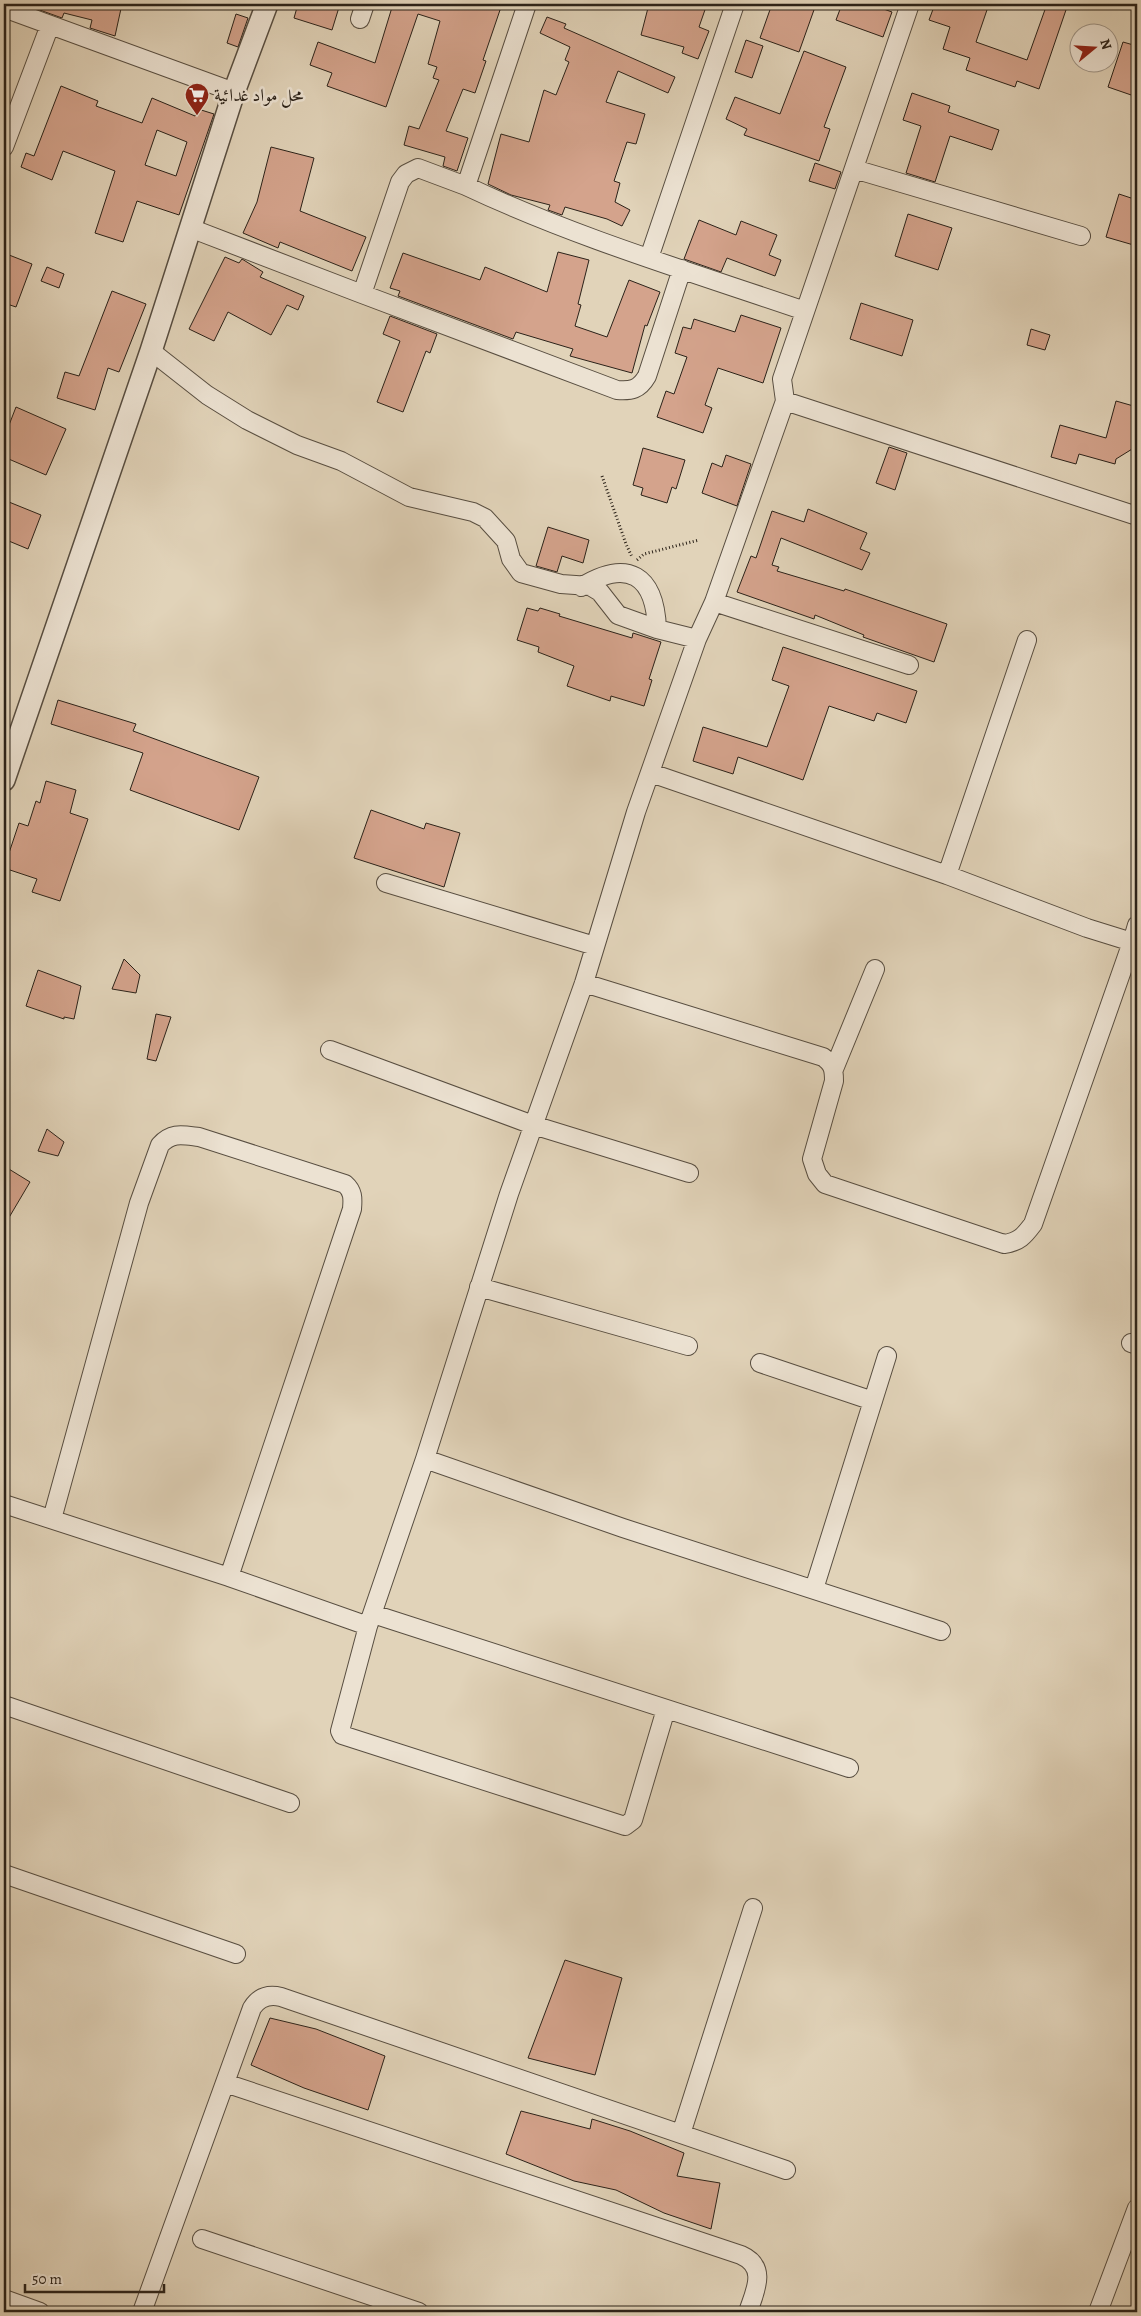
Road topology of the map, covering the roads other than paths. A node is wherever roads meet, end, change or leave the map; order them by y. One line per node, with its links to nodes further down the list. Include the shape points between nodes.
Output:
1 (267, 4): 7 (street)
2 (527, 4): 10 (street)
3 (735, 4): 13 (street)
4 (910, 4): 9 (street)
5 (4, 8): 6 (street)
6 (50, 25): 7 (street); 8 (street)
7 (234, 92): 11 (street)
8 (4, 147)
9 (854, 169): 12 (street); 16 (street)
10 (466, 186): 13 (street); 15 (street, via 418,168 406,174 400,182)
11 (190, 228): 15 (street); 17 (street)
12 (1081, 236)
13 (649, 258): 14 (street)
14 (682, 269): 15 (street, via 646,376 642,384 630,391 617,390); 16 (street)
15 (362, 294)
16 (805, 311): 18 (street, via 782,379)
17 (151, 351): 20 (street, via 207,395 255,424 340,460 409,497 473,512 485,518 506,541 511,559 521,573); 27 (street)
18 (785, 401): 19 (street); 21 (street)
19 (1137, 516)
20 (581, 587): 22 (street, via 590,586 600,592 618,615); 22 (street, via 600,575 635,568 650,590 656,609)
21 (714, 602): 23 (street); 25 (street)
22 (657, 629): 23 (street)
23 (697, 639): 26 (street)
24 (1027, 640): 28 (street)
25 (909, 666)
26 (651, 773): 28 (street); 31 (street)
27 (4, 775)
28 (948, 875): 30 (street, via 1087,928)
29 (386, 883): 31 (street)
30 (1135, 937): 35 (street, via 1033,1224 1015,1242 1004,1244 825,1184 812,1159 834,1081)
31 (595, 946): 33 (street)
32 (875, 969): 35 (street)
33 (584, 983): 35 (street, via 823,1057 831,1062); 36 (street)
34 (330, 1050): 36 (street)
35 (834, 1069)
36 (533, 1125): 37 (street); 38 (street)
37 (689, 1173)
38 (480, 1287): 39 (street); 43 (street)
39 (688, 1346)
40 (887, 1356): 42 (street)
41 (760, 1363): 42 (street)
42 (873, 1402): 47 (street)
43 (425, 1459): 47 (street, via 623,1528); 48 (street)
44 (4, 1504): 45 (street)
45 (52, 1519): 46 (street); 46 (street, via 139,1203 160,1145 166,1138 175,1134 199,1137 345,1184 353,1198 352,1209)
46 (229, 1577): 48 (street)
47 (814, 1589): 49 (street)
48 (370, 1620): 51 (street); 51 (street, via 339,1726 342,1735 625,1826 633,1820)
49 (941, 1631)
50 (4, 1705): 53 (street)
51 (666, 1709): 52 (street)
52 (849, 1768)
53 (290, 1803)
54 (4, 1874): 56 (street)
55 (752, 1908): 58 (street)
56 (236, 1954)
57 (225, 2083): 58 (street, via 252,2008 259,2000 276,1996); 64 (street); 66 (street, via 747,2258 758,2274)
58 (681, 2134): 59 (street)
59 (786, 2170)
60 (1137, 2208): 67 (street)
61 (202, 2239): 65 (street)
62 (4, 2299): 63 (street)
63 (40, 2312)
64 (142, 2312)
65 (419, 2312)
66 (748, 2312)
67 (1098, 2312)

